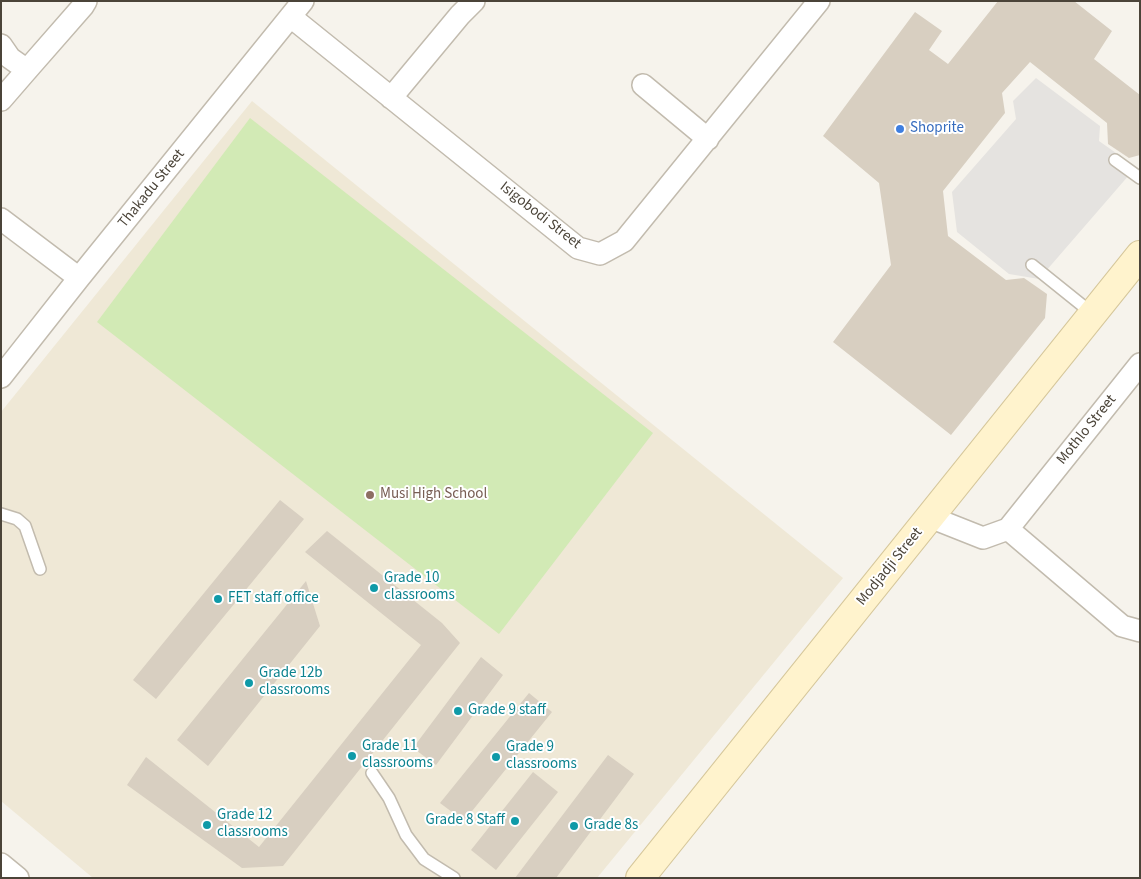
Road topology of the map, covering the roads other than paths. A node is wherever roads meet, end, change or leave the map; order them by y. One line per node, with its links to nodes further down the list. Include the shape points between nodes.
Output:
1 (86, 1): 6 (street)
2 (474, 1): 8 (street)
3 (819, 1): 10 (street, Isigobodi Street)
4 (297, 9): 8 (street, Isigobodi Street); 16 (street, Thakadu Street)
5 (1, 45): 6 (street, via 10,58)
6 (26, 70): 9 (street)
7 (643, 85): 10 (street)
8 (391, 98): 10 (street, Isigobodi Street, via 578,248 600,254 624,242)
9 (1, 100)
10 (708, 139)
11 (1115, 160): 12 (lane)
12 (1140, 178)
13 (1, 219): 16 (street)
14 (1140, 255): 17 (street, Modjadji Street)
15 (1032, 265): 17 (lane)
16 (79, 278): 19 (street, Thakadu Street)
17 (1093, 314): 21 (street, Modjadji Street)
18 (1140, 364): 22 (street, Mothlo Street)
19 (1, 377)
20 (1, 514): 23 (lane, via 17,519 25,526)
21 (930, 517): 22 (street, via 983,538); 27 (street, Modjadji Street)
22 (1008, 529): 24 (street, via 1122,626)
23 (40, 568)
24 (1140, 631)
25 (372, 773): 29 (lane, via 389,798 406,835 424,859)
26 (1, 864): 28 (street)
27 (644, 876)
28 (18, 878)
29 (454, 878)

